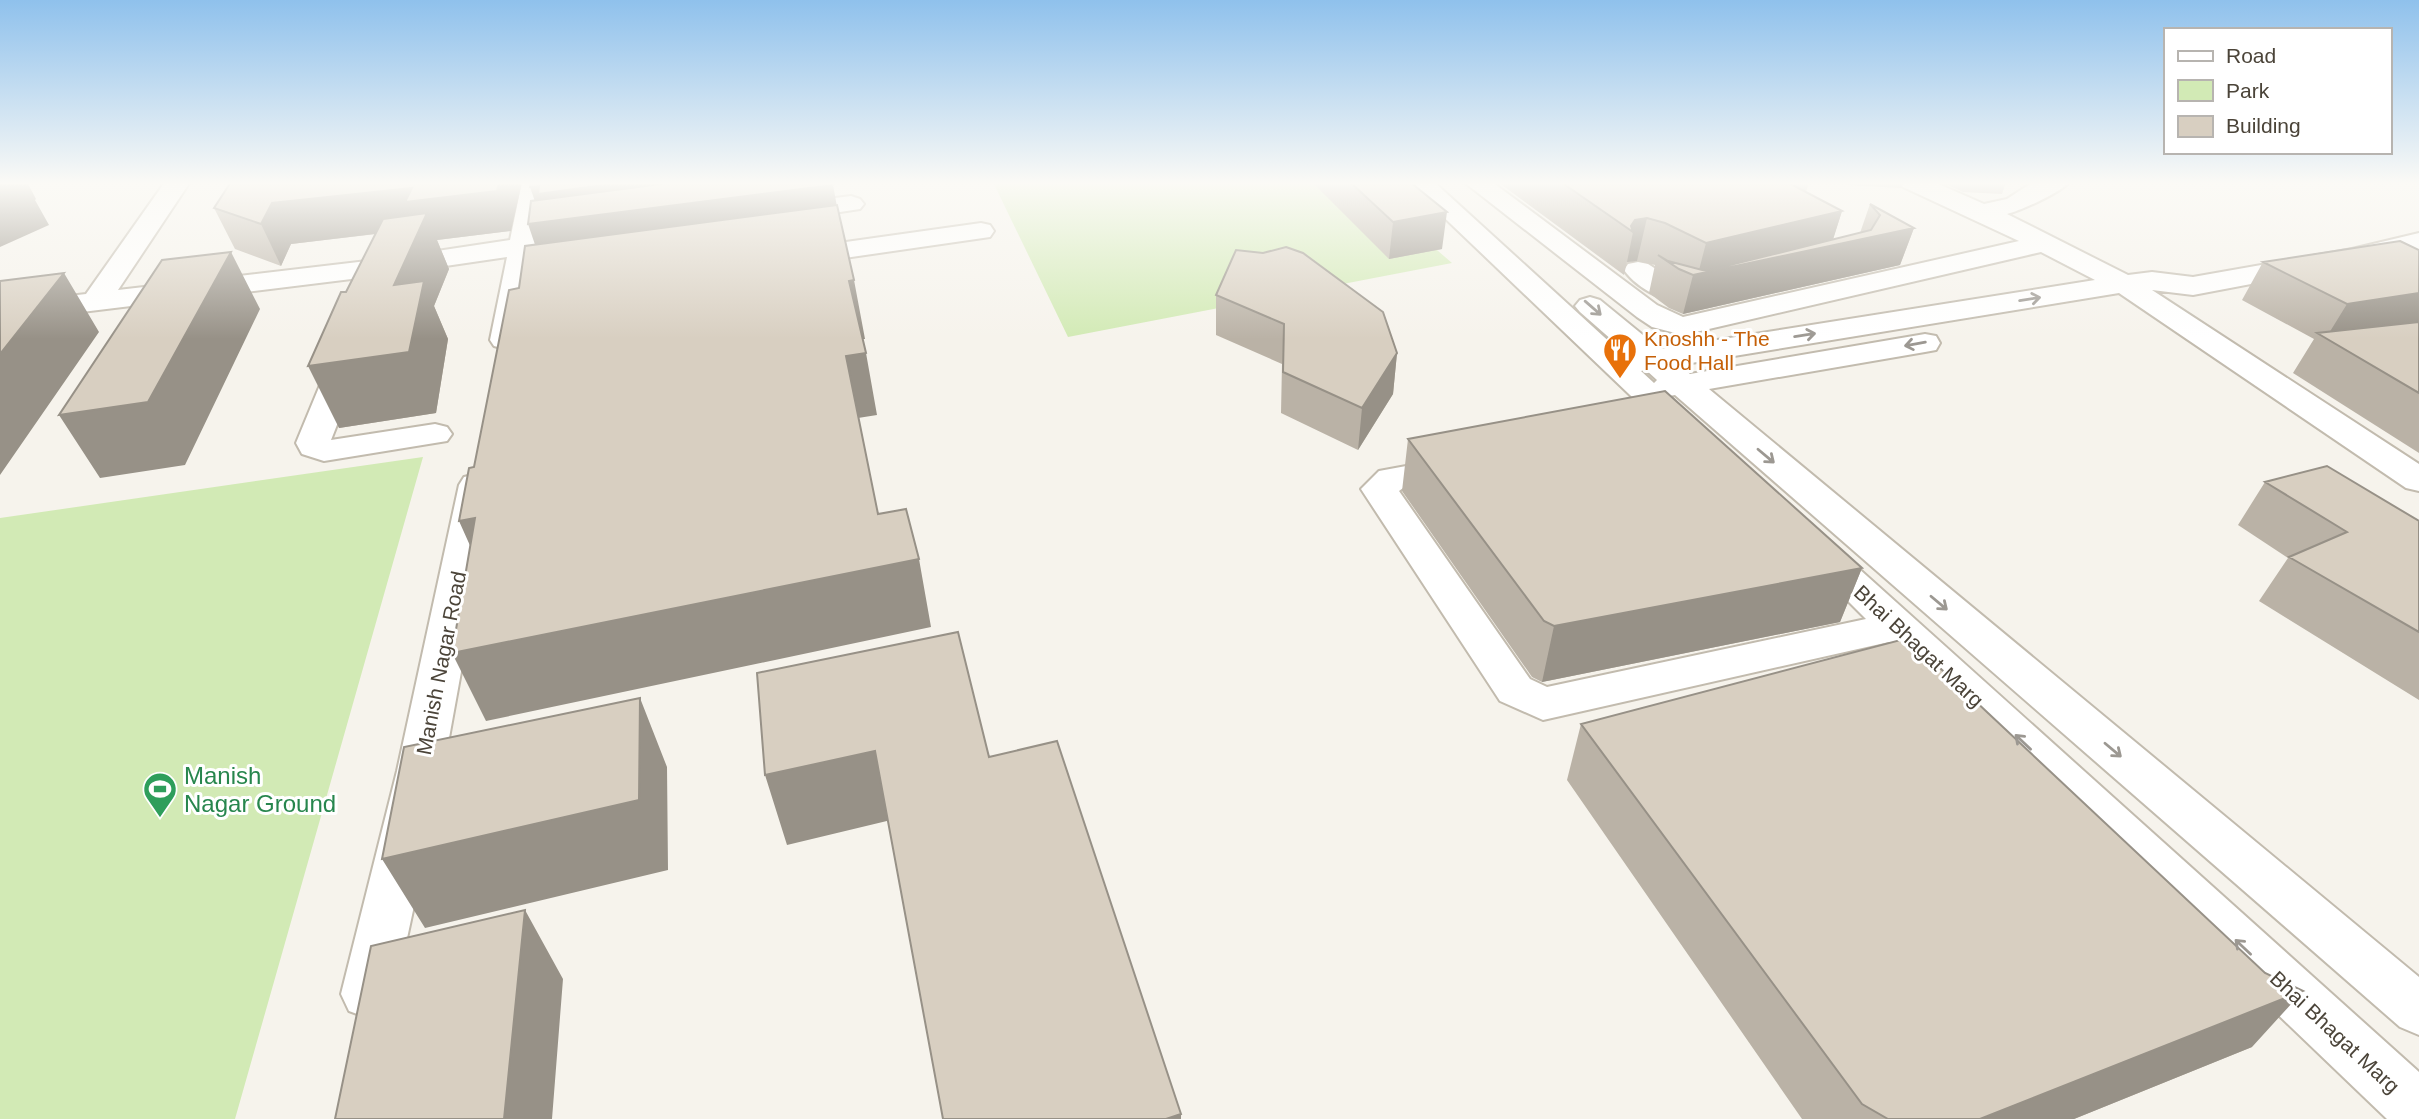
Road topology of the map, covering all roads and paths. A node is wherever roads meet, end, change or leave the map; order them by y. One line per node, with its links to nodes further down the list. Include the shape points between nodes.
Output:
1 (142, 234): 20 (street)
2 (551, 234): 8 (street)
3 (856, 234): 11 (street)
4 (958, 234): 11 (street)
5 (1487, 234): 24 (street)
6 (1546, 234): 10 (street, via 1655,316 1683,326)
7 (2026, 234): 10 (street)
8 (553, 240): 14 (street); 23 (street, via 526,295)
9 (2419, 241): 12 (street)
10 (2045, 243): 18 (street)
11 (859, 248): 13 (street)
12 (2352, 257): 16 (street); 19 (street)
13 (766, 261)
14 (384, 267): 20 (street); 25 (street, via 314,447 334,450)
15 (1638, 270): 17 (street, via 1670,291 1695,298)
16 (2397, 272)
17 (1769, 280)
18 (2124, 284): 19 (street, via 2152,281); 21 (street); 24 (street, one-way to 18)
19 (2193, 286): 21 (street, via 2185,298)
20 (95, 302): 22 (street)
21 (2152, 303): 24 (street, one-way to 24); 28 (street)
22 (0, 313)
23 (498, 378)
24 (1653, 393): 29 (street, one-way to 29); 30 (street, Bhai Bhagat Marg)
25 (435, 434)
26 (484, 449): 39 (street, Manish Nagar Road, via 421,771)
27 (1484, 462): 31 (street, via 1392,480 1379,489 1514,690 1543,704)
28 (2419, 480)
29 (1819, 501): 30 (street); 37 (street, one-way to 37)
30 (1774, 511): 31 (street, Bhai Bhagat Marg)
31 (1898, 626): 32 (street, Bhai Bhagat Marg)
32 (1934, 660): 33 (street, via 1890,672); 34 (street, Bhai Bhagat Marg, one-way to 32)
33 (2026, 805)
34 (2126, 838): 35 (street); 36 (street, Bhai Bhagat Marg, one-way to 34)
35 (2075, 852)
36 (2307, 1006): 38 (street); 40 (street, Bhai Bhagat Marg)
37 (2419, 1010)
38 (2256, 1021)
39 (361, 1025)
40 (2419, 1110)

